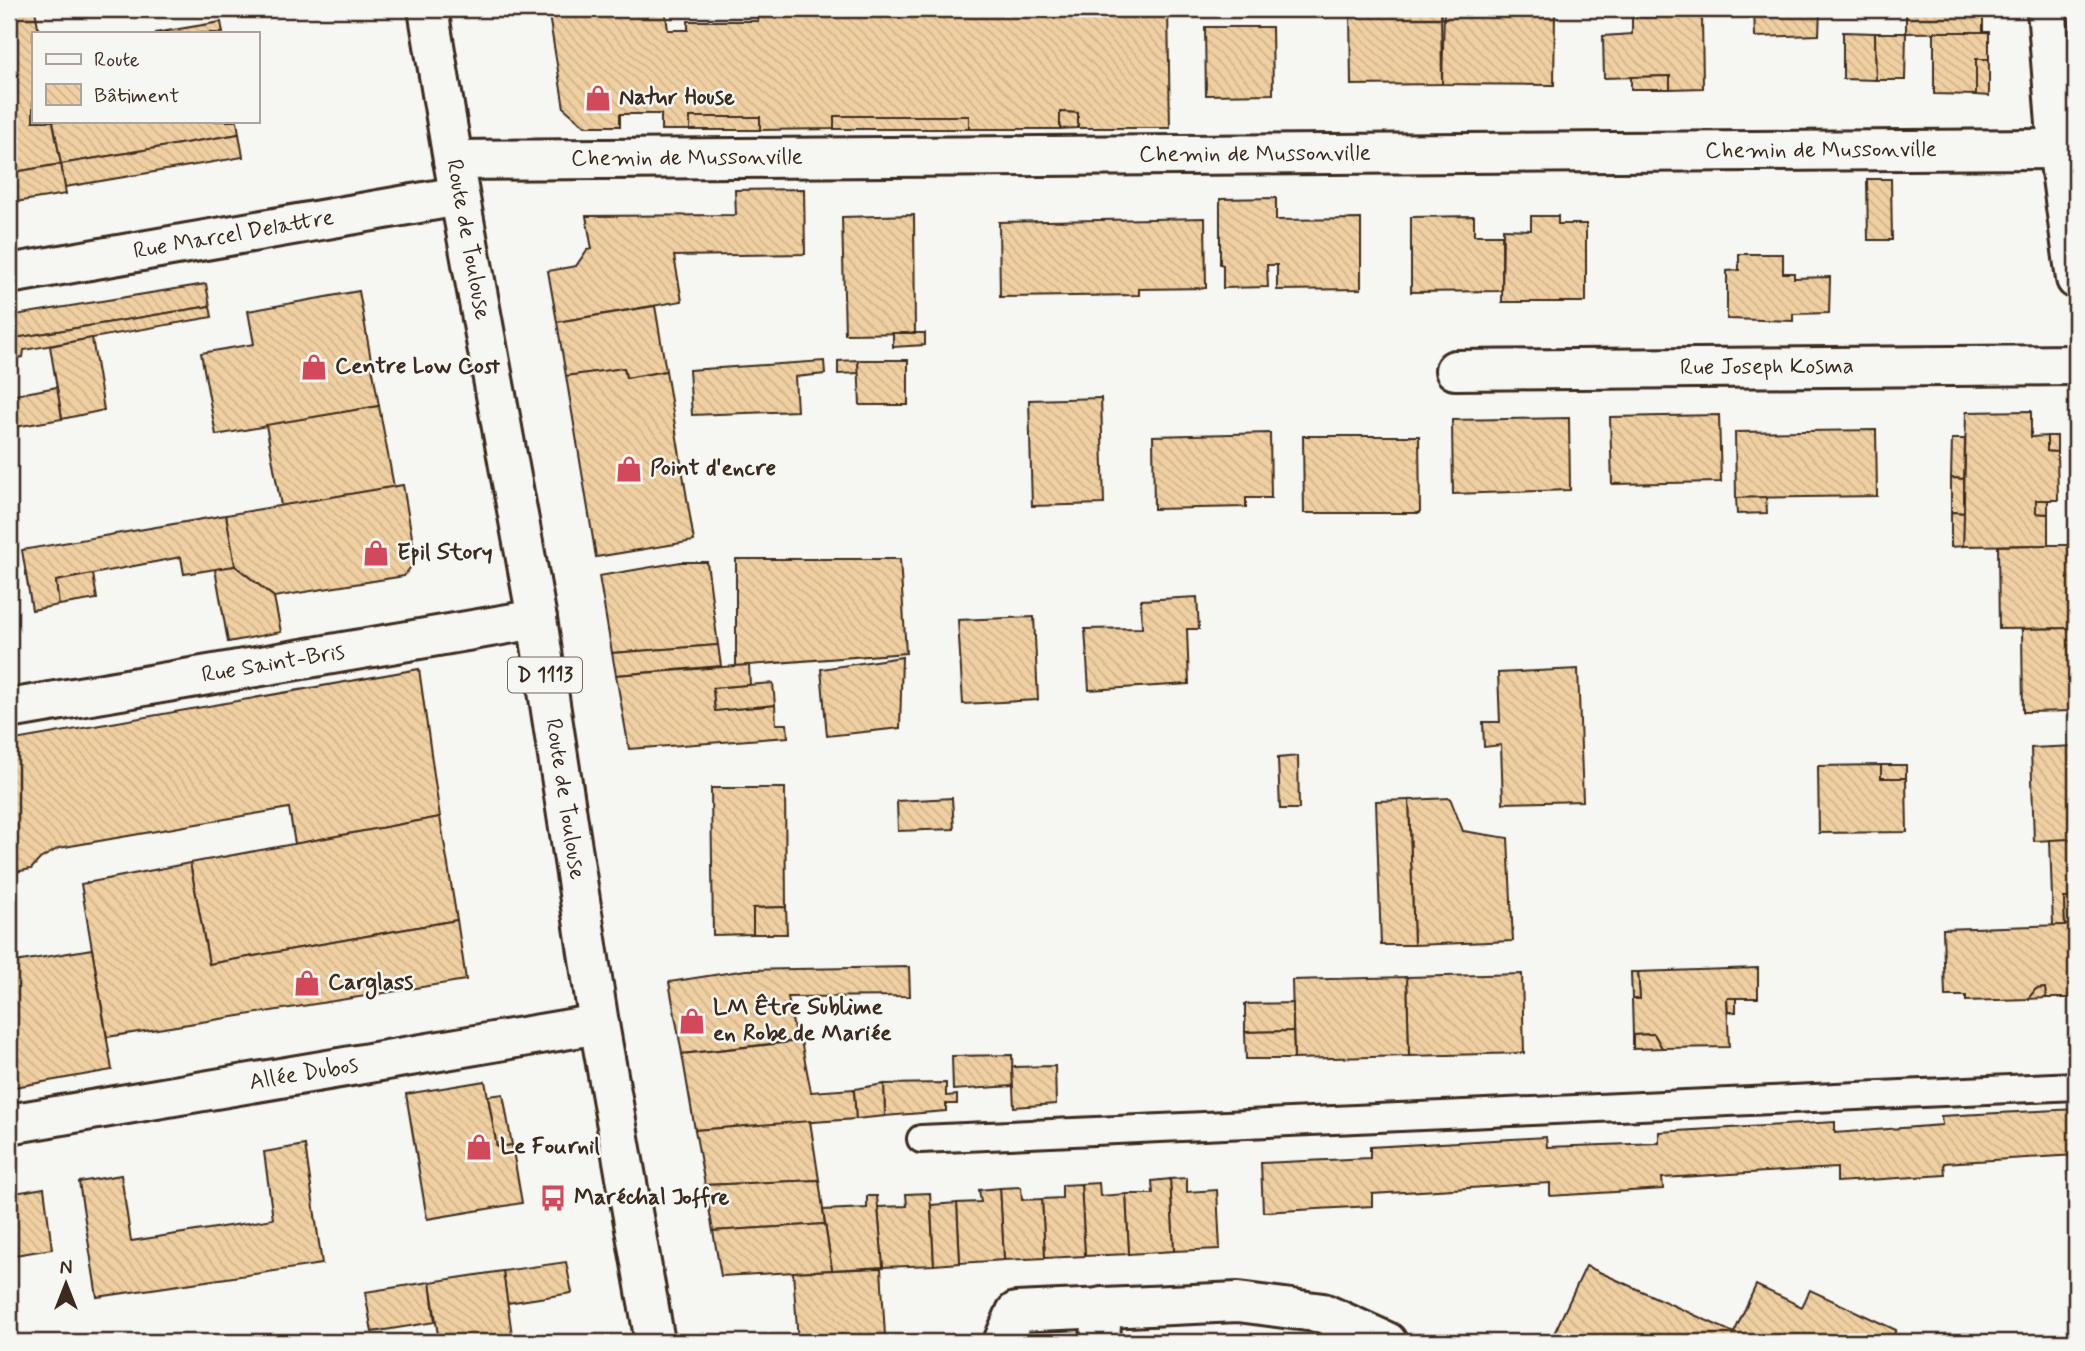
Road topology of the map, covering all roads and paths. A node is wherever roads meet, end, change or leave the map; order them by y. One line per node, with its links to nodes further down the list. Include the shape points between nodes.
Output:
1 (428, 9): 4 (street, Route de Toulouse / D 1113)
2 (2047, 9): 3 (street)
3 (2058, 149): 4 (street, Chemin de Mussonville); 6 (street)
4 (456, 178): 5 (street, Rue Marcel Delattre); 9 (street, Route de Toulouse / D 1113)
5 (9, 274)
6 (2076, 279)
7 (2076, 365): 8 (street, Rue Joseph Kosma)
8 (1455, 370)
9 (537, 619): 10 (street, Rue Saint-Bris); 11 (street, Route de Toulouse / D 1113)
10 (9, 709)
11 (599, 1024): 13 (street, Allée Dubos); 16 (street, Route de Toulouse / D 1113)
12 (2076, 1086): 14 (lane)
13 (9, 1124)
14 (921, 1139)
15 (1101, 1325): 17 (street, via 1016,1312); 18 (street, via 1238,1302 1323,1313)
16 (655, 1342)
17 (1003, 1342)
18 (1387, 1342)

